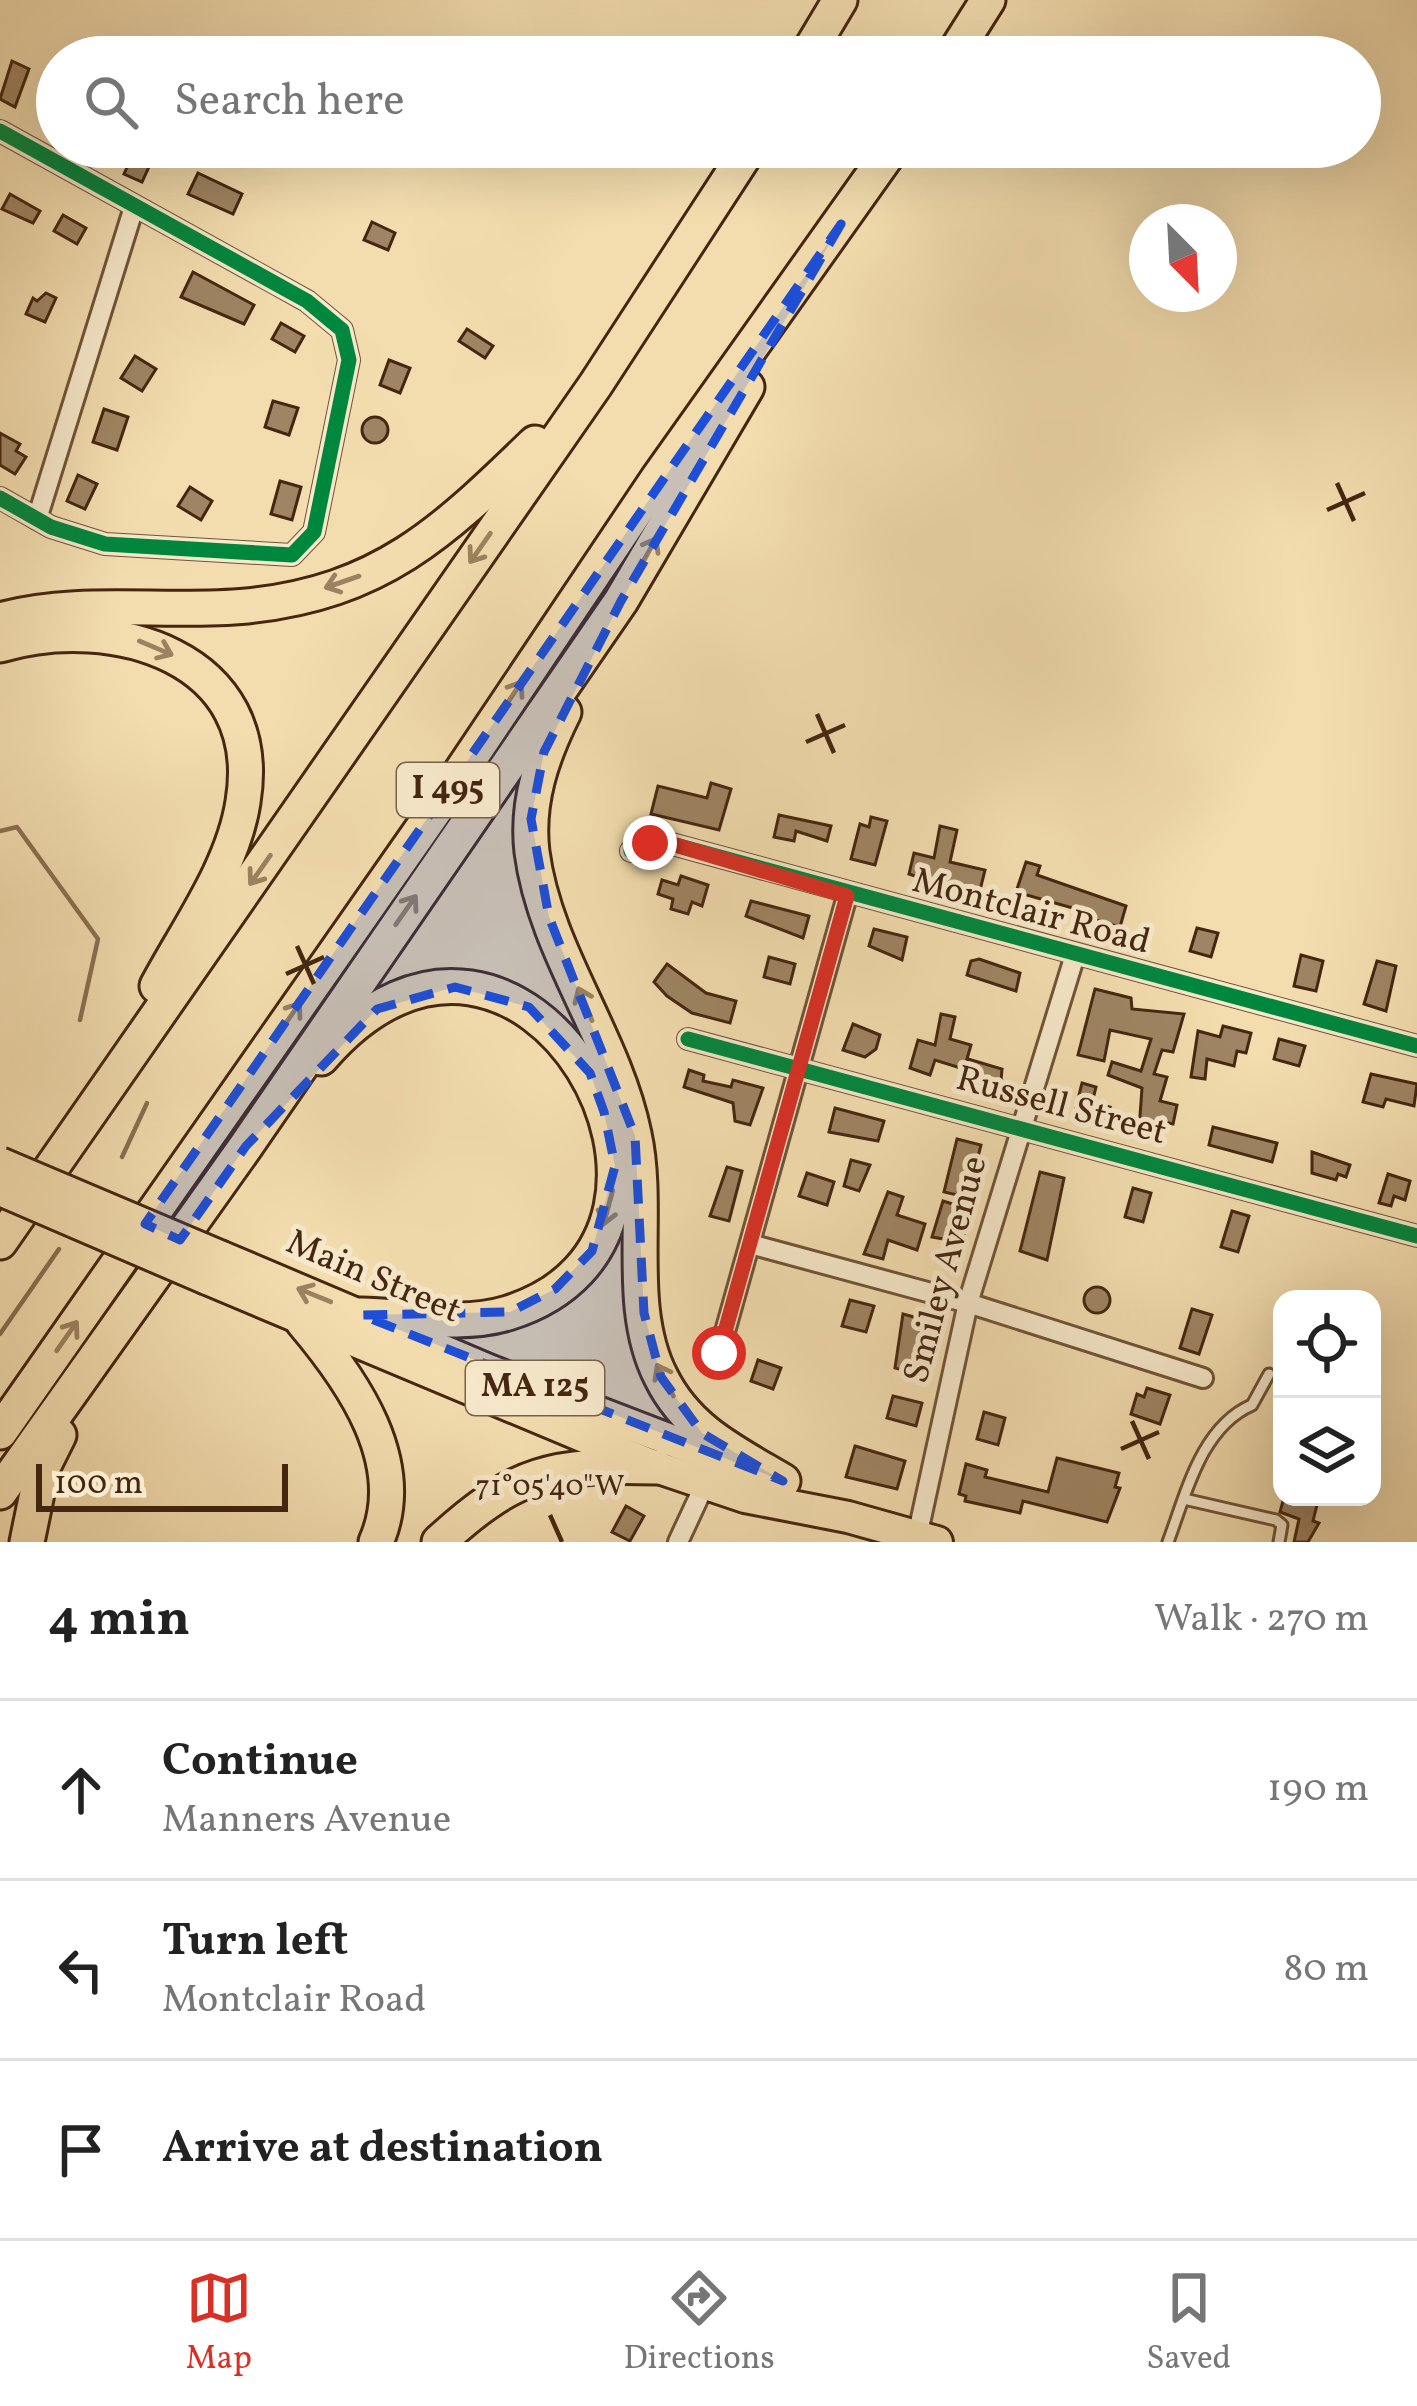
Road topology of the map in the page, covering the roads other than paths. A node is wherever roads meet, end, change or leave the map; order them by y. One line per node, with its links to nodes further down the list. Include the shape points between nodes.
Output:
1 (841, 0): 3 (highway)
2 (988, 0): 4 (highway)
3 (819, 36)
4 (965, 36)
5 (0, 130): 6 (street)
6 (36, 151)
7 (66, 168): 10 (street)
8 (735, 168): 12 (highway, I 495)
9 (879, 168): 11 (highway, I 495)
10 (134, 207): 14 (street); 14 (street, via 307,301 342,330 349,360 317,524 298,552 277,557 118,547)
11 (841, 224): 15 (highway, one-way to 11); 40 (highway, I 495, one-way to 11)
12 (596, 384): 16 (highway, one-way to 16, via 479,500 389,565 248,605); 24 (highway, I 495, one-way to 24)
13 (0, 498): 14 (street)
14 (37, 519)
15 (621, 601): 26 (highway, one-way to 15); 42 (highway, one-way to 15, via 702,1432 661,1377 644,1313 635,1136 549,917 532,851 544,752)
16 (0, 620)
17 (0, 645): 24 (highway, one-way to 24, via 85,633 161,648 219,694 243,745 243,808 227,855)
18 (632, 851): 19 (street, Montclair Road, via 672,844)
19 (847, 896): 20 (street, Montclair Road); 23 (street)
20 (1076, 955): 22 (street, Montclair Road); 25 (street, Smiley Avenue)
21 (688, 1039): 23 (street, Russell Street)
22 (1417, 1046)
23 (799, 1068): 25 (street, Russell Street); 31 (street)
24 (94, 1102): 30 (highway, I 495)
25 (1020, 1126): 29 (street, Russell Street); 33 (street, Smiley Avenue)
26 (246, 1146): 34 (highway, one-way to 34, via 332,1046 377,1009 418,993 498,992 563,1036 590,1072 615,1166 611,1207 592,1251 555,1289 510,1312 477,1319); 37 (highway)
27 (0, 1163): 32 (highway, Main Street / MA 125, bridge)
28 (0, 1190): 32 (highway, Main Street / MA 125, bridge)
29 (1417, 1236)
30 (0, 1242)
31 (750, 1244): 33 (street); 36 (street)
32 (214, 1268): 34 (highway, Main Street / MA 125, one-way to 32); 35 (highway, Main Street / MA 125)
33 (968, 1303): 39 (street); 47 (street, Smiley Avenue)
34 (362, 1315): 42 (highway, Main Street / MA 125)
35 (303, 1322): 41 (highway, Main Street / MA 125); 49 (highway, via 357,1396 386,1469)
36 (719, 1353)
37 (95, 1360): 44 (highway); 48 (highway, via 42,1469)
38 (1269, 1374): 45 (lane, via 1252,1405 1210,1442)
39 (1203, 1378)
40 (0, 1432)
41 (656, 1467): 43 (highway, Main Street / MA 125); 50 (highway, via 580,1465 527,1477)
42 (783, 1481): 46 (highway, Main Street / MA 125)
43 (705, 1484): 46 (highway, Main Street / MA 125); 51 (street)
44 (0, 1492)
45 (1184, 1499): 52 (lane); 53 (lane, via 1276,1520)
46 (848, 1517): 47 (highway, Main Street / MA 125)
47 (927, 1539)
48 (27, 1542)
49 (376, 1542)
50 (439, 1542)
51 (678, 1542)
52 (1168, 1542)
53 (1279, 1542)

